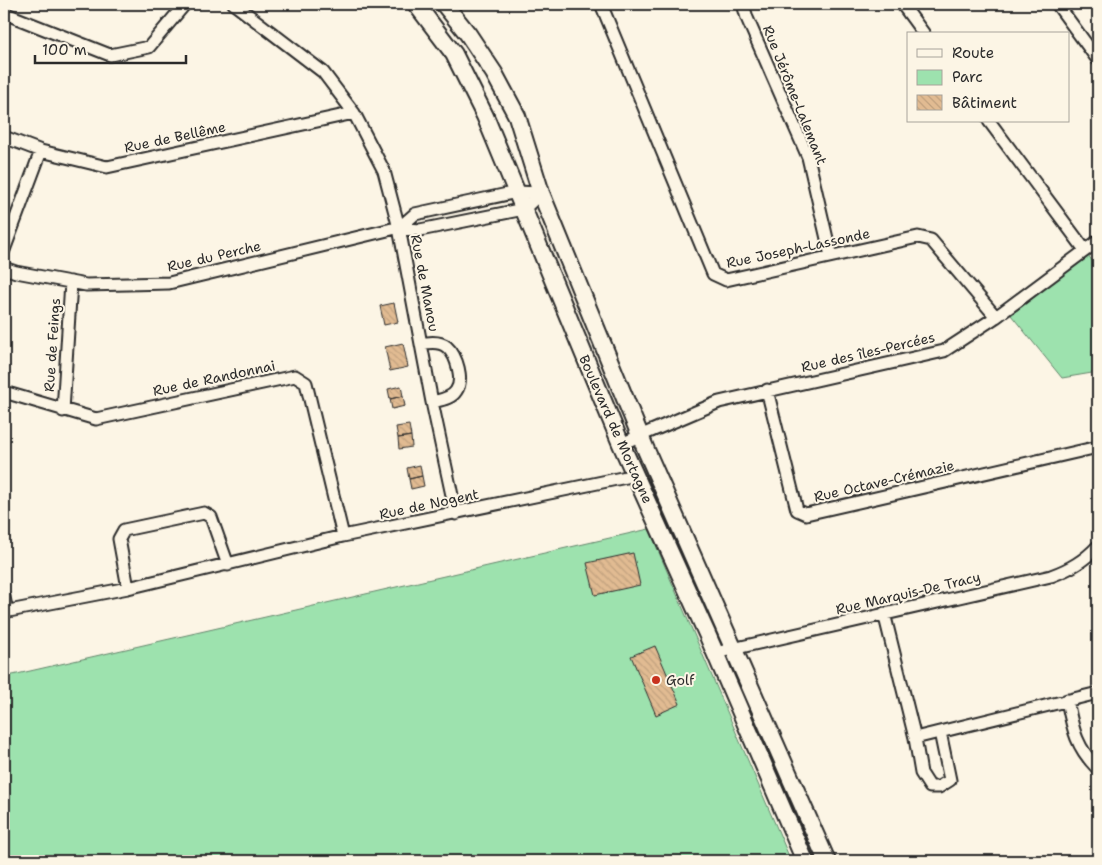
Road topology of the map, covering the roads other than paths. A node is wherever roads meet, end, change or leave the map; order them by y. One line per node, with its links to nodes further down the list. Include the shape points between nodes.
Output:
1 (185, 4): 9 (street, via 149,47 110,55)
2 (234, 4): 12 (street, Rue de Manou, via 323,72)
3 (416, 4): 16 (main road, Boulevard de Mortagne, via 454,54)
4 (444, 4): 17 (main road, Boulevard de Mortagne, via 494,73 516,116)
5 (600, 4): 23 (street, Rue Joseph-Lassonde, via 713,274 726,280)
6 (744, 4): 23 (street, Rue Jérôme-Lalemant, via 747,18 808,157)
7 (902, 4): 10 (street)
8 (1057, 4): 11 (street)
9 (4, 13)
10 (923, 32)
11 (1098, 60)
12 (354, 113): 15 (street, Rue de Bellême, via 107,167); 19 (street, Rue de Manou, via 384,171)
13 (990, 122): 22 (street)
14 (4, 137): 15 (street, Rue de Bellême)
15 (41, 152): 21 (street)
16 (517, 192): 17 (street, Rue du Perche); 18 (main road, Boulevard de Mortagne); 19 (street, Rue du Perche, via 416,214)
17 (541, 192): 18 (street); 32 (main road, Boulevard de Mortagne)
18 (524, 209): 19 (street, Rue du Perche, via 420,230); 33 (main road, Boulevard de Mortagne)
19 (399, 228): 25 (street, Rue du Perche, via 169,283 86,285); 27 (street, Rue de Manou)
20 (1098, 241): 22 (street, Rue des îles-Percées)
21 (4, 250)
22 (1085, 250): 26 (street, Rue des îles-Percées)
23 (831, 256): 26 (street, Rue Joseph-Lassonde, via 918,237 932,240)
24 (4, 268): 25 (street, Rue du Perche)
25 (71, 282): 31 (street, Rue de Feings)
26 (996, 317): 28 (street, Rue des îles-Percées, via 944,351)
27 (421, 344): 30 (street, Rue de Manou); 30 (street, Rue de Manou, via 434,342 447,347 456,360 460,378 457,391)
28 (767, 390): 32 (street, Rue des îles-Percées, via 719,402); 34 (street, Rue Octave-Crémazie, via 797,510 806,514)
29 (4, 392): 31 (street, Rue de Randonnai)
30 (432, 402): 36 (street, Rue de Manou)
31 (62, 411): 37 (street, Rue de Randonnai, via 96,419 295,376 306,383)
32 (641, 436): 33 (street, Rue des îles-Percées); 44 (main road, Boulevard de Mortagne)
33 (621, 444): 35 (main road, Boulevard de Mortagne)
34 (1098, 448)
35 (636, 475): 36 (street, Rue de Nogent); 45 (main road, Boulevard de Mortagne)
36 (456, 514): 37 (street, Rue de Nogent)
37 (343, 536): 39 (street, Rue de Nogent)
38 (1098, 546): 43 (street, Rue Marquis-De Tracy, via 1070,569 1051,576)
39 (228, 565): 40 (street, Rue de Nogent); 40 (street, via 211,517 204,513 124,530 119,539)
40 (128, 588): 42 (street, Rue de Nogent)
41 (4, 596): 42 (street)
42 (5, 612)
43 (884, 613): 44 (street, Rue Marquis-De Tracy); 49 (street)
44 (735, 648): 45 (street, Rue Marquis-De Tracy); 52 (main road, Boulevard de Mortagne)
45 (716, 653): 51 (main road, Boulevard de Mortagne)
46 (1098, 692): 47 (street)
47 (1067, 700): 48 (street); 50 (street, via 1073,734)
48 (940, 732): 49 (street); 49 (street, via 950,780 939,787 930,787 921,773)
49 (915, 738)
50 (1098, 769)
51 (805, 861)
52 (827, 861)

